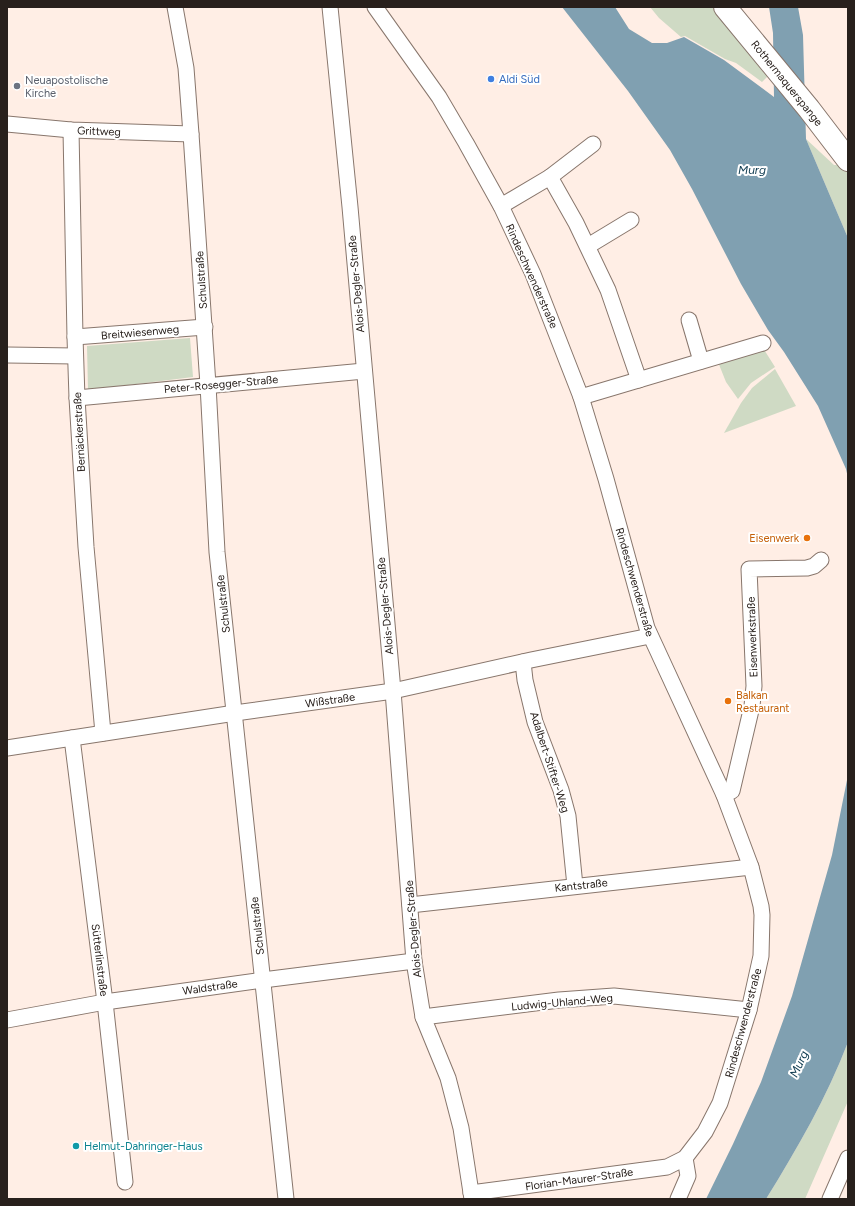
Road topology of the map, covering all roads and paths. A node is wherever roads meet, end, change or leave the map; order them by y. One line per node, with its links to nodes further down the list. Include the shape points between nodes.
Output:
1 (176, 7): 7 (street, Schulstraße, via 186,68)
2 (330, 7): 21 (street, Alois-Degler-Straße)
3 (375, 7): 11 (street, Rindeschwenderstraße, via 438,97)
4 (725, 7): 9 (street, Rothermaquerspange)
5 (7, 124): 6 (street, Grittweg)
6 (71, 130): 7 (street, Grittweg); 16 (street, Bernäckerstraße)
7 (191, 134): 15 (street, Schulstraße)
8 (593, 144): 10 (street)
9 (848, 160)
10 (550, 176): 11 (street); 13 (street)
11 (501, 206): 24 (street, Rindeschwenderstraße, via 533,274)
12 (631, 220): 13 (street)
13 (588, 246): 22 (street, via 608,290)
14 (689, 320): 20 (street)
15 (205, 327): 16 (street, Breitwiesenweg); 23 (street, Schulstraße)
16 (74, 337): 19 (street, Bernäckerstraße)
17 (763, 343): 20 (street)
18 (7, 355): 19 (street)
19 (75, 356): 25 (street, Bernäckerstraße)
20 (701, 361): 22 (street)
21 (364, 371): 23 (street, Peter-Rosegger-Straße); 29 (street, Alois-Degler-Straße)
22 (638, 380): 24 (street)
23 (208, 385): 25 (street, Peter-Rosegger-Straße); 30 (street, Schulstraße, via 217,552)
24 (581, 397): 27 (street, Rindeschwenderstraße)
25 (77, 398): 31 (street, Bernäckerstraße, via 86,548)
26 (821, 560): 34 (street, Eisenwerkstraße, via 807,568 749,569 754,686 752,706 732,791)
27 (650, 636): 28 (street, Wißstraße); 34 (street, Rindeschwenderstraße)
28 (523, 662): 29 (street, Wißstraße); 36 (street, Adalbert-Stifter-Weg, via 536,722 568,816)
29 (393, 691): 30 (street, Wißstraße); 37 (street, Alois-Degler-Straße)
30 (235, 713): 31 (street, Wißstraße); 39 (street, Schulstraße)
31 (103, 733): 32 (street, Wißstraße)
32 (72, 738): 33 (street, Wißstraße); 40 (street, Sütterlinstraße)
33 (7, 748)
34 (724, 795): 35 (street, Rindeschwenderstraße)
35 (751, 866): 36 (street, Kantstraße); 41 (street, Rindeschwenderstraße, via 762,915 761,956)
36 (575, 886): 37 (street, Kantstraße)
37 (410, 905): 38 (street, Alois-Degler-Straße)
38 (414, 962): 39 (street, Waldstraße); 42 (street, Alois-Degler-Straße)
39 (263, 980): 40 (street, Waldstraße); 48 (street, Schulstraße)
40 (105, 1002): 43 (street, Waldstraße); 46 (street, Sütterlinstraße)
41 (749, 1010): 42 (street, Ludwig-Uhland-Weg, via 614,996 559,1000); 44 (street, Rindeschwenderstraße, via 720,1103 705,1132)
42 (423, 1018): 47 (street, Alois-Degler-Straße, via 450,1085 461,1128)
43 (7, 1020)
44 (685, 1158): 47 (street, Florian-Maurer-Straße, via 667,1167); 49 (street, via 688,1176)
45 (848, 1158): 50 (street)
46 (125, 1182)
47 (471, 1196)
48 (286, 1199)
49 (678, 1199)
50 (830, 1199)

